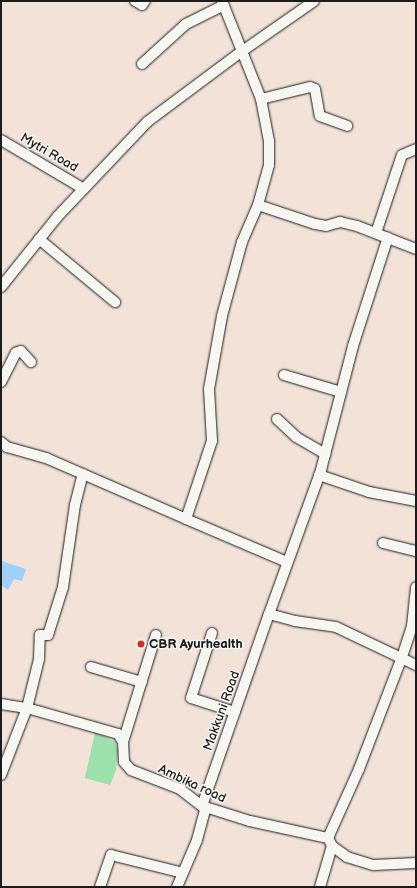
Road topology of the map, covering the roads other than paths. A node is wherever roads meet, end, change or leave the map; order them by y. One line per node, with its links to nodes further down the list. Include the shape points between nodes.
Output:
1 (135, 1): 2 (street, via 142,5)
2 (145, 1)
3 (314, 1): 5 (street)
4 (223, 3): 5 (street); 6 (street, via 186,24)
5 (241, 52): 7 (street); 11 (street, via 148,122)
6 (142, 64)
7 (261, 99): 8 (street, via 310,87 315,89 320,116); 12 (street, via 269,140 269,165)
8 (347, 126)
9 (1, 140): 11 (street, Mytri Road)
10 (416, 149): 13 (street, via 402,155)
11 (84, 189): 15 (street)
12 (258, 205): 13 (street, via 315,224 326,226 340,222); 29 (street, via 242,242 222,316 209,389 212,441)
13 (376, 233): 14 (street)
14 (388, 237): 16 (street); 22 (street, Makkuni Road)
15 (39, 239): 17 (street); 18 (street)
16 (416, 249)
17 (1, 287)
18 (115, 302)
19 (31, 362): 21 (street, via 21,351 16,353)
20 (284, 375): 22 (street)
21 (1, 382)
22 (341, 392): 25 (street, Makkuni Road)
23 (277, 420): 25 (street, via 296,437)
24 (1, 442): 26 (street, via 7,447 46,458)
25 (326, 454): 27 (street, Makkuni Road)
26 (83, 474): 29 (street); 42 (street, via 75,505 63,587 48,635 40,635 39,659)
27 (319, 475): 28 (street, via 370,492); 32 (street, Makkuni Road)
28 (416, 501)
29 (186, 519): 32 (street)
30 (383, 543): 31 (street)
31 (416, 552)
32 (287, 562): 34 (street, Makkuni Road)
33 (416, 588): 37 (street, via 412,626)
34 (269, 614): 37 (street, via 336,627); 43 (street, Makkuni Road)
35 (212, 633): 43 (street, via 190,698)
36 (156, 635): 40 (street)
37 (402, 657): 38 (street); 47 (street)
38 (416, 665)
39 (91, 667): 40 (street)
40 (142, 682): 44 (street)
41 (1, 704): 42 (street)
42 (27, 708): 44 (street, via 118,734); 45 (street)
43 (236, 712): 46 (street, Makkuni Road)
44 (123, 742): 46 (street, Ambika road, via 124,762 131,770 180,789)
45 (1, 774)
46 (204, 806): 47 (street, Ambika road); 49 (street, Makkuni Road, via 199,834)
47 (330, 842): 48 (street, Ambika road, via 347,857 374,865); 52 (street)
48 (416, 863)
49 (183, 873): 50 (street, via 111,855); 51 (street, Makkuni Road)
50 (100, 887)
51 (177, 887)
52 (320, 887)

